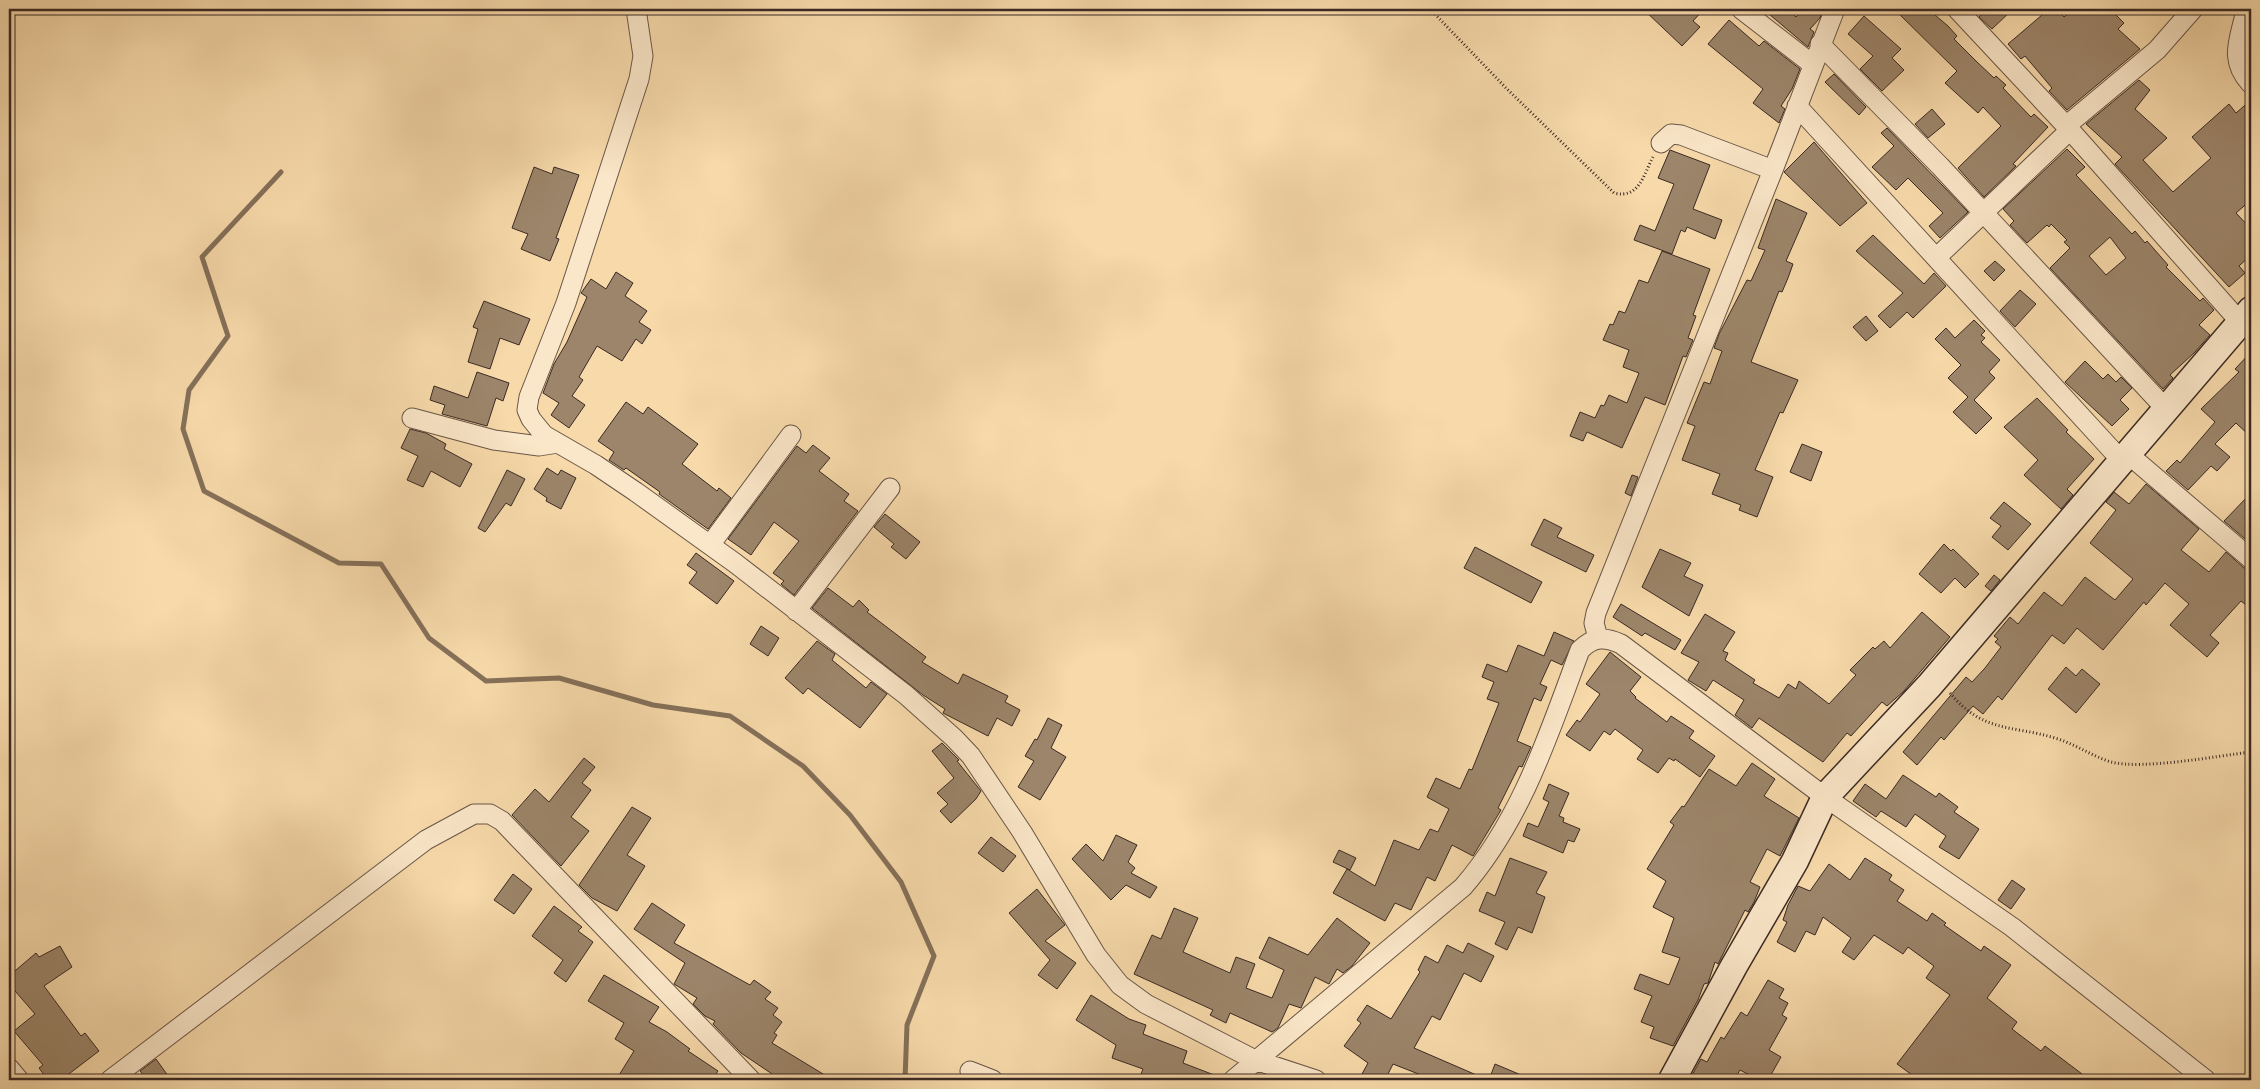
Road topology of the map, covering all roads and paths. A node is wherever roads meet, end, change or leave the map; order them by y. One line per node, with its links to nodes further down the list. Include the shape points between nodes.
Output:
1 (636, 9): 19 (street, via 643,56 639,79 566,304 534,380)
2 (1430, 9): 13 (path, via 1506,89 1614,193 1628,195 1635,191)
3 (1741, 9): 9 (street)
4 (1835, 9): 8 (street)
5 (1958, 9): 12 (street)
6 (2193, 9): 12 (street, via 2157,50)
7 (2246, 9): 10 (street, via 2236,56)
8 (1820, 44): 9 (street); 15 (street)
9 (1812, 64): 11 (street)
10 (2251, 84)
11 (1797, 106): 14 (street); 16 (street)
12 (2068, 128): 15 (street); 17 (street)
13 (1661, 143): 14 (street, via 1672,134 1681,135)
14 (1773, 170): 29 (street, via 1596,613 1594,623)
15 (1984, 213): 16 (street); 18 (street)
16 (1936, 258): 24 (street)
17 (2246, 317): 18 (street)
18 (2166, 409): 24 (street)
19 (527, 410): 22 (street); 23 (street, via 536,427)
20 (412, 418): 22 (street, via 494,440)
21 (791, 435): 26 (street)
22 (508, 440): 23 (street, via 539,446)
23 (558, 443): 26 (street, via 628,486)
24 (2124, 457): 27 (street); 30 (street)
25 (890, 488): 28 (street)
26 (710, 545): 28 (street)
27 (2251, 559)
28 (796, 611): 33 (street, via 906,695 970,756 1043,865 1096,955 1120,984 1146,1004)
29 (1598, 638): 32 (street, via 1610,638 1621,644); 33 (street, via 1580,650 1528,786 1474,874 1456,893)
30 (1929, 686): 31 (path, via 1999,728 2056,738 2113,762 2137,764); 32 (street)
31 (2251, 752)
32 (1825, 797): 42 (street, via 1795,861); 43 (street, via 2012,927)
33 (1255, 1060): 40 (street); 41 (street)
34 (9, 1068): 36 (street)
35 (970, 1071): 39 (street)
36 (19, 1080)
37 (110, 1080): 38 (street, via 426,840 474,814 490,814 502,821)
38 (751, 1080)
39 (993, 1080)
40 (1233, 1080)
41 (1316, 1080)
42 (1672, 1080)
43 (2206, 1080)

